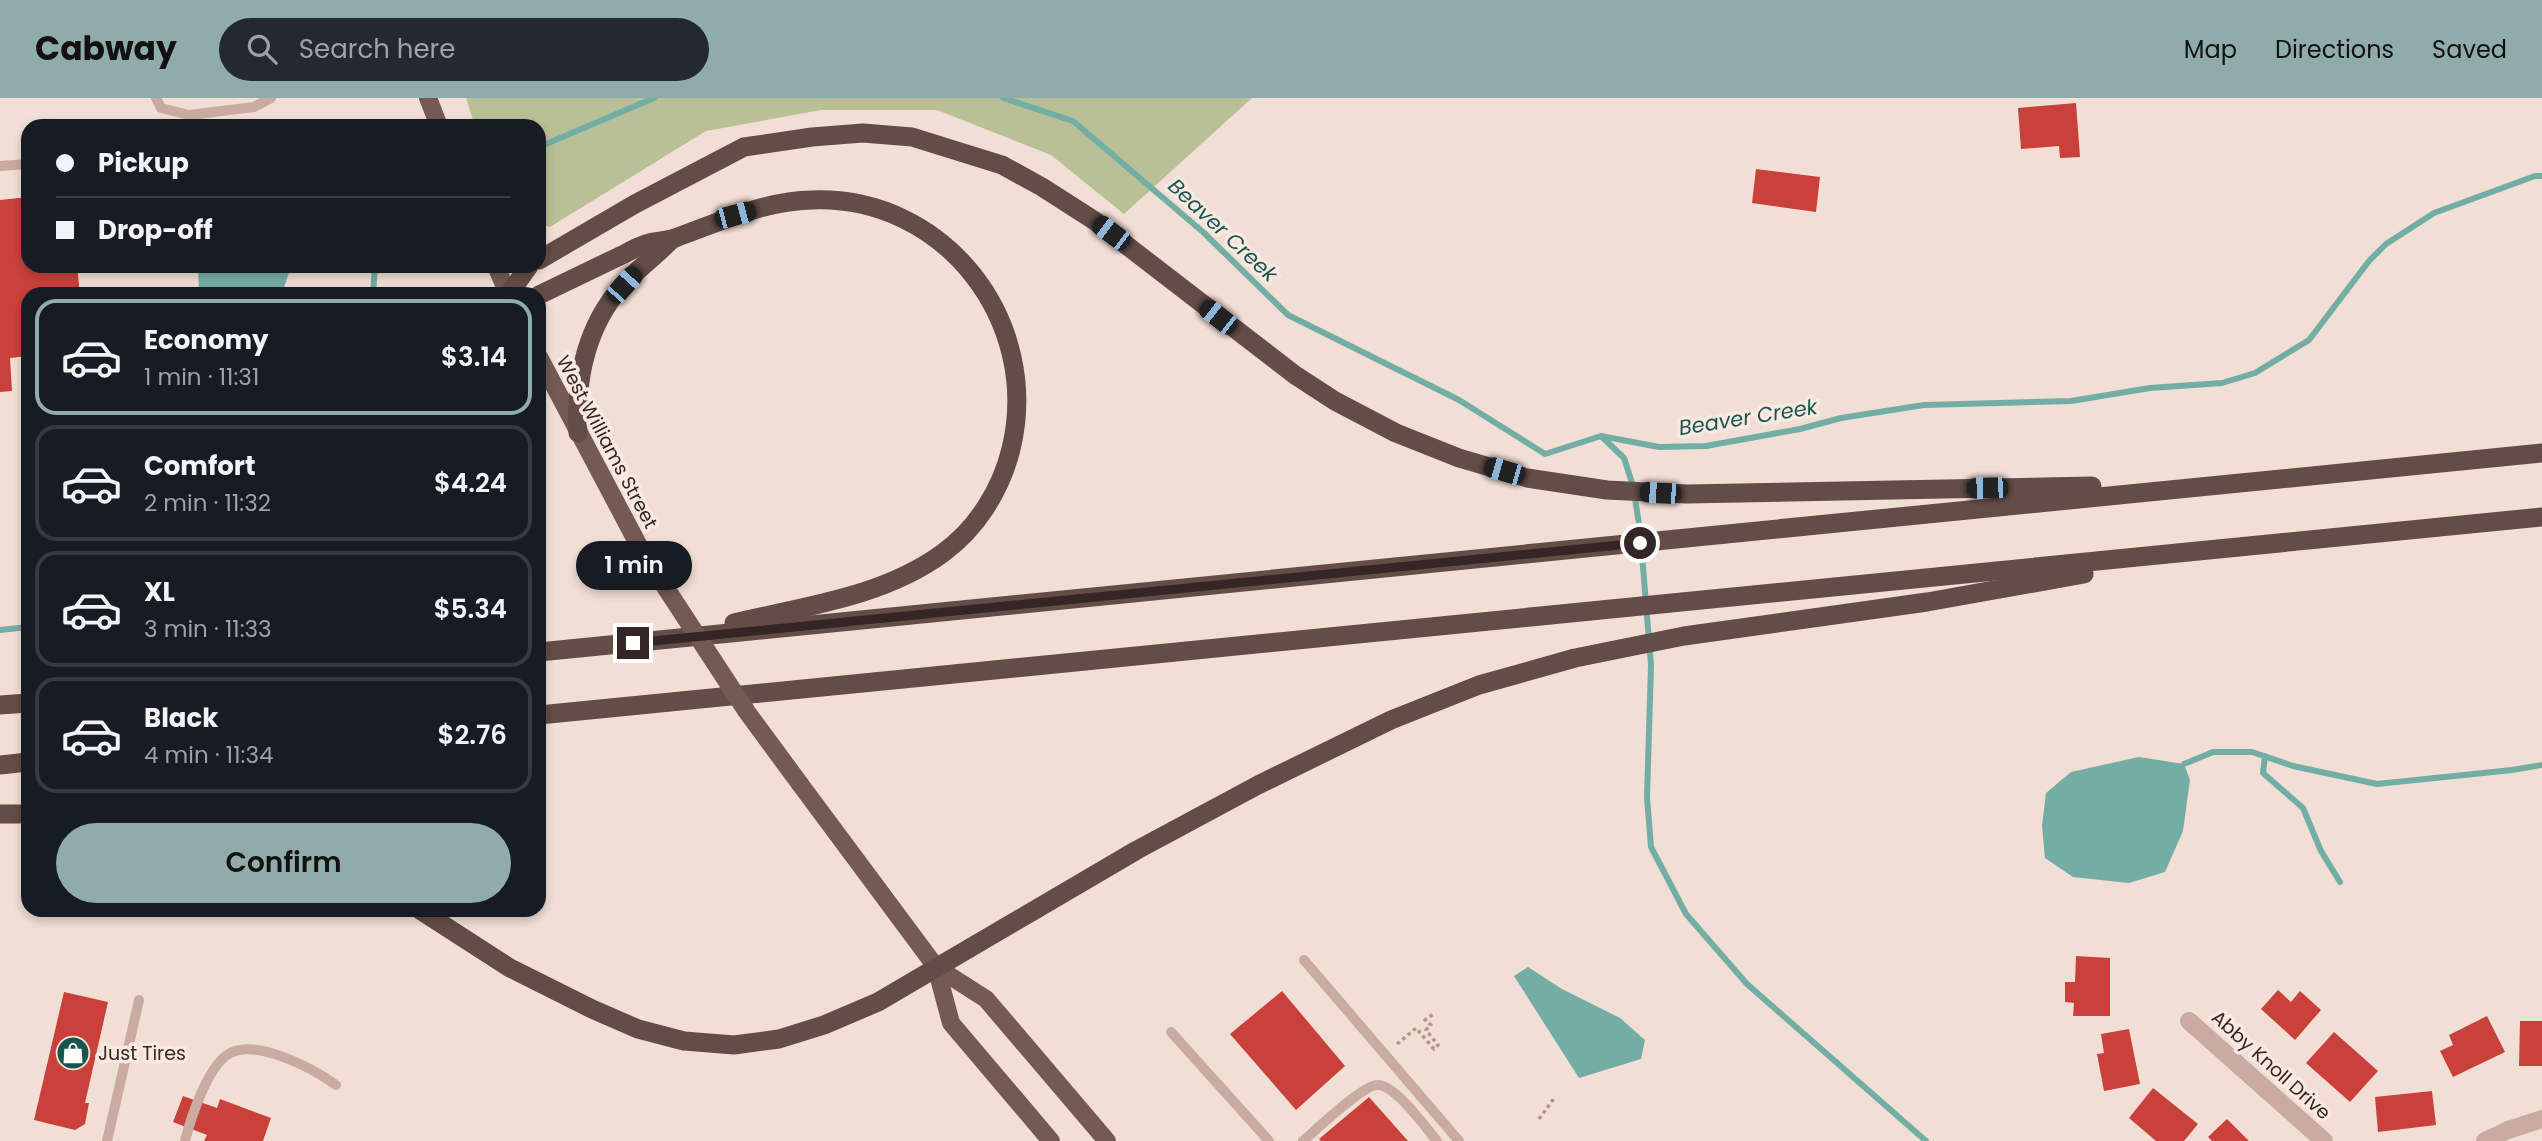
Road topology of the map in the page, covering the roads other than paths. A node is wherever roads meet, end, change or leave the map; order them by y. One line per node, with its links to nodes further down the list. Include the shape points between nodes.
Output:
1 (156, 98): 2 (lane, via 161,108 190,115 254,107)
2 (271, 98)
3 (428, 98): 4 (main road)
4 (436, 119)
5 (21, 164): 6 (lane)
6 (0, 166)
7 (672, 239): 9 (highway, via 648,243); 11 (highway, via 612,298 596,325 581,366); 16 (highway, via 774,204 812,200 851,202 891,214 928,233 980,283 1003,324 1018,384 1017,426 1006,470 974,524 944,552 903,578 860,594)
8 (546, 256): 13 (highway, via 744,147 863,133 912,137 1002,164 1042,187 1095,221 1335,401 1396,433 1527,478 1607,490 1687,494)
9 (546, 292)
10 (546, 371): 11 (main road, West Williams Street)
11 (578, 433): 27 (main road, West Williams Street, bridge, via 639,546 747,712)
12 (2542, 453): 13 (highway)
13 (2233, 483): 16 (highway)
14 (2542, 517): 15 (highway)
15 (2239, 547): 20 (highway); 27 (highway, via 1927,602 1684,636 1575,658 1479,685 1391,720 1258,785)
16 (657, 640): 17 (highway)
17 (546, 651)
18 (21, 704): 19 (highway)
19 (0, 705)
20 (546, 714)
21 (21, 763): 22 (highway)
22 (0, 765)
23 (0, 814): 24 (highway)
24 (21, 814)
25 (431, 917): 27 (highway, via 510,968 593,1009 684,1041 734,1045 779,1039 878,1002)
26 (1304, 960): 40 (lane)
27 (936, 967): 35 (main road, via 951,1023); 36 (main road, via 986,999)
28 (139, 1000): 33 (lane)
29 (2189, 1020): 41 (street, Abby Knoll Drive)
30 (1171, 1032): 37 (lane)
31 (336, 1085): 34 (lane, via 317,1071 256,1048 228,1054 205,1082)
32 (2542, 1119): 42 (street)
33 (107, 1141)
34 (185, 1141)
35 (1051, 1141)
36 (1107, 1141)
37 (1269, 1141)
38 (1303, 1141): 39 (lane, via 1376,1085 1397,1095)
39 (1437, 1141)
40 (1459, 1141)
41 (2324, 1141)
42 (2485, 1141)

